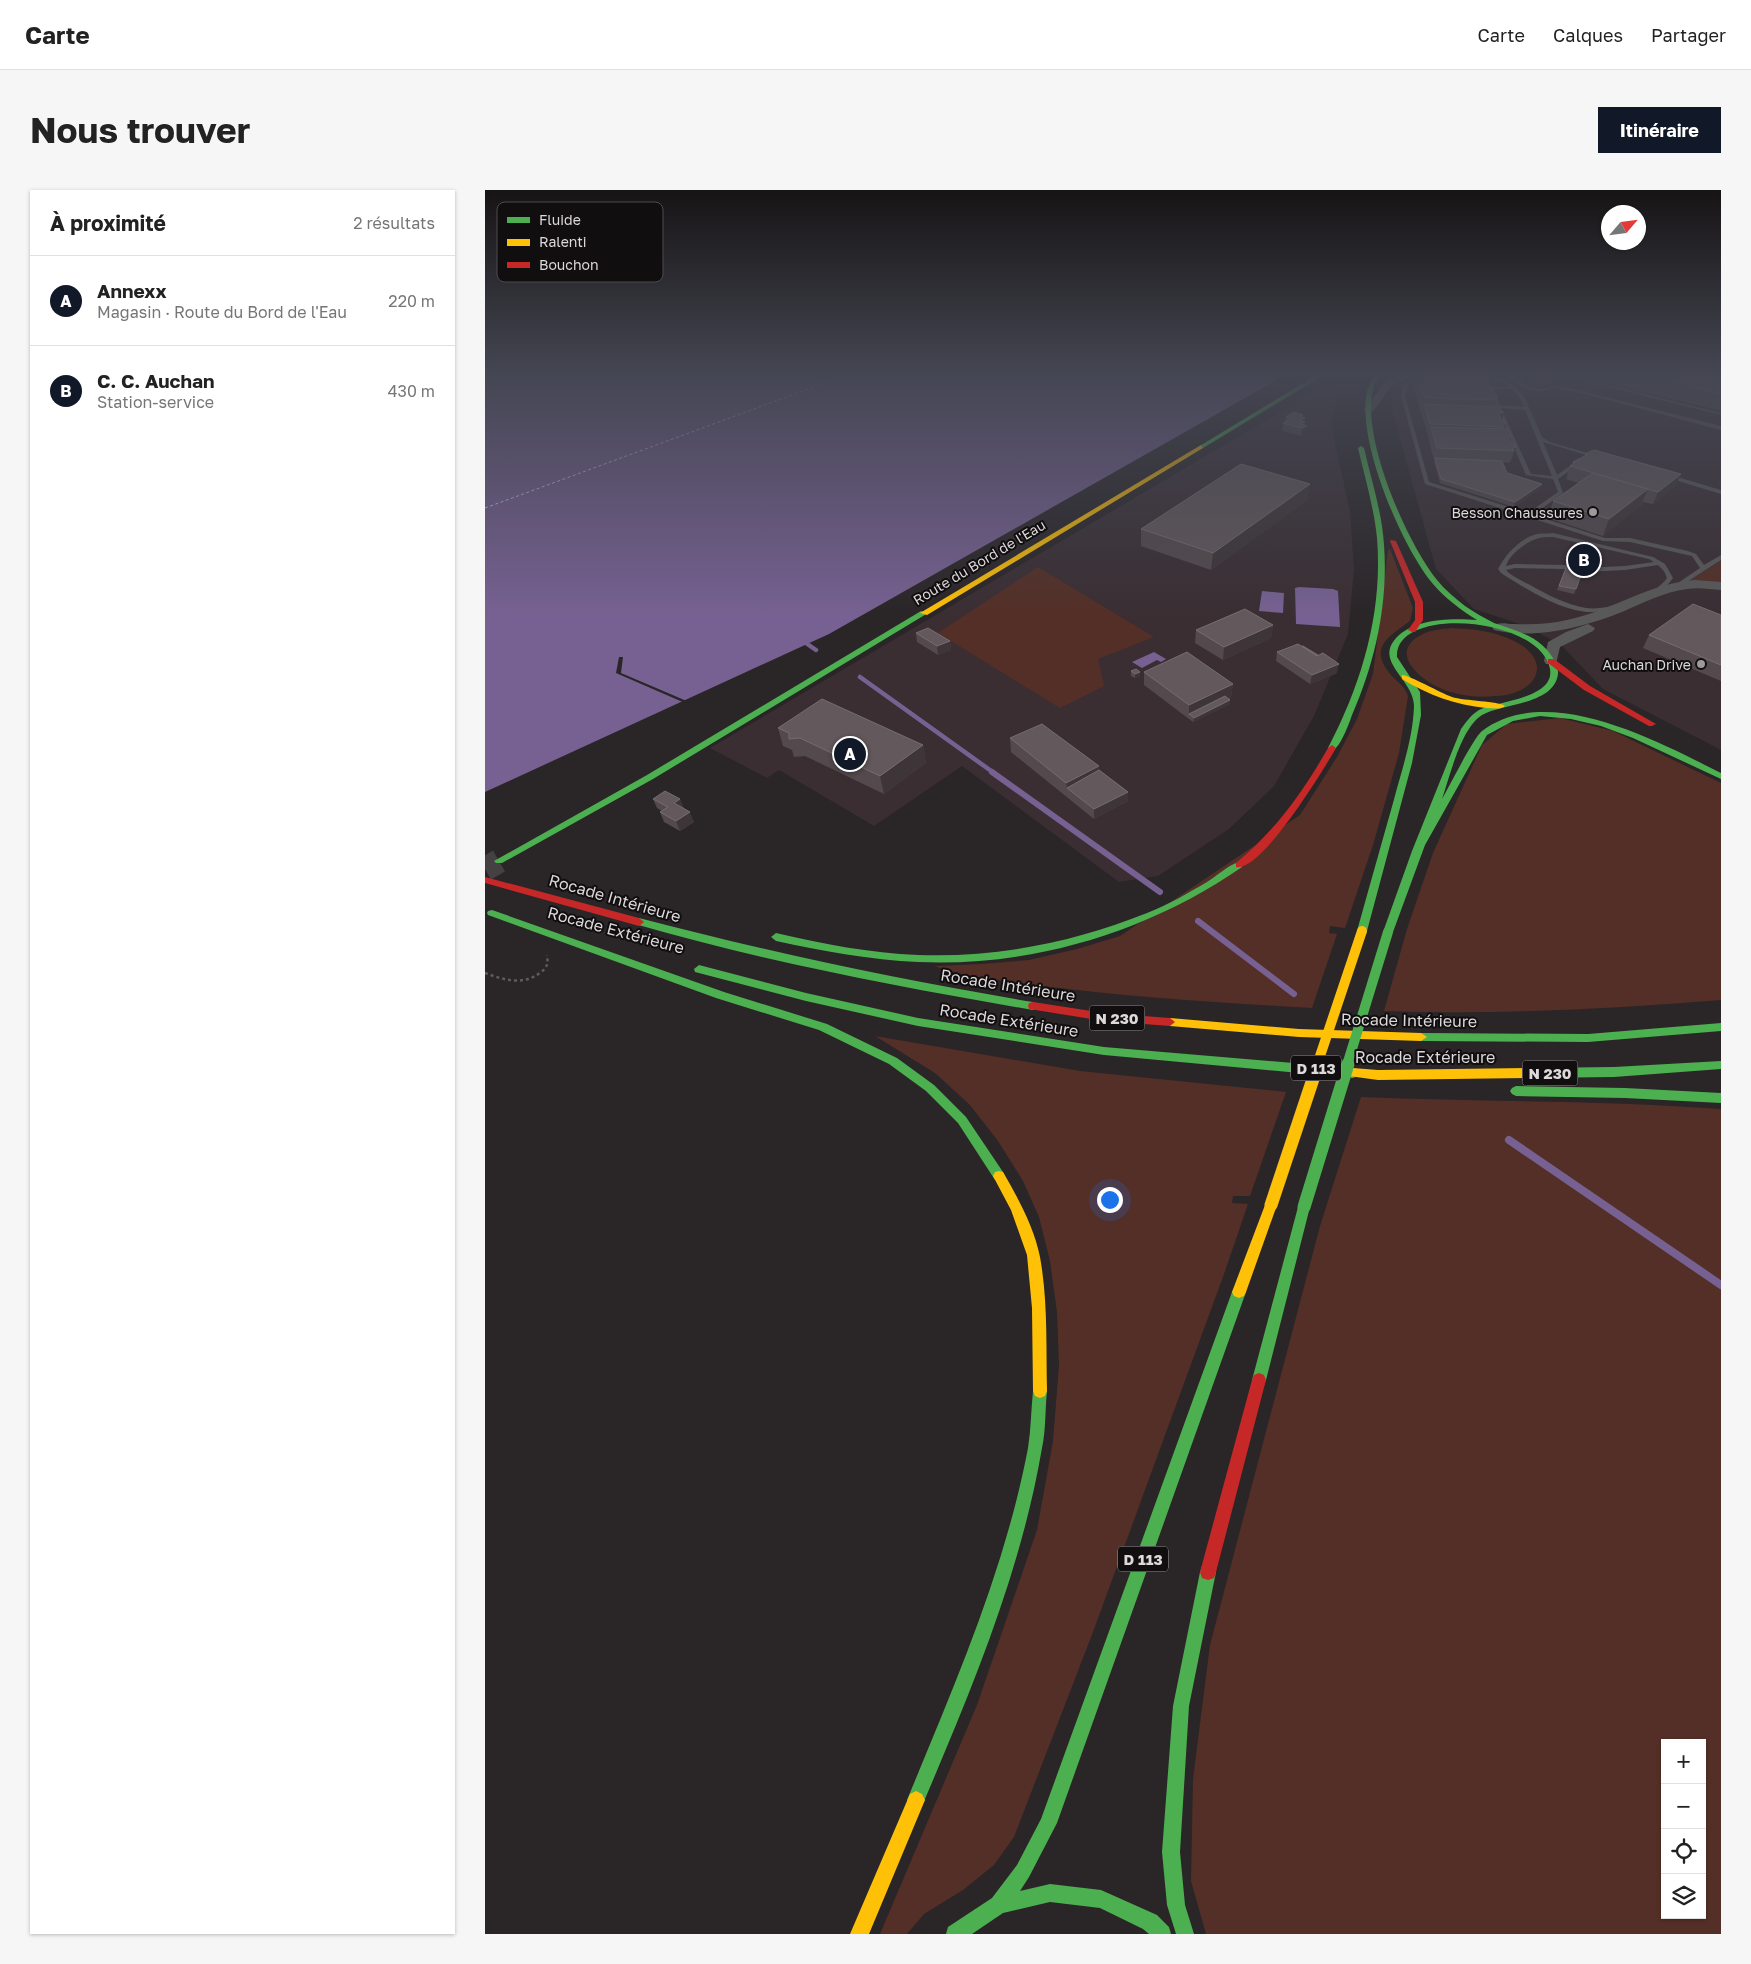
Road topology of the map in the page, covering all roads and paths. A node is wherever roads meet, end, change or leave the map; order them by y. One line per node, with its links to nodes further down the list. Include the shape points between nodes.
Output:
1 (1188, 454): 35 (main road, Route du Bord de l'Eau, via 650,777)
2 (1362, 454): 40 (main road, via 1381,549 1378,605 1361,684 1338,739 1304,796 1277,831 1240,865 1200,891 1151,916 1044,949 933,959 867,953)
3 (1363, 454): 24 (main road, via 1387,526 1419,602 1419,620)
4 (1377, 454): 23 (main road, via 1392,505 1429,574 1465,610)
5 (1419, 454): 14 (lane, via 1427,483)
6 (1520, 454): 12 (lane, via 1529,475)
7 (1545, 454): 12 (lane)
8 (1589, 454): 12 (lane)
9 (1590, 454): 10 (lane)
10 (1607, 459)
11 (1660, 474): 13 (lane)
12 (1556, 478): 14 (lane, via 1561,492)
13 (1721, 492)
14 (1528, 516): 17 (lane, via 1605,540 1630,540 1690,553)
15 (1721, 557): 17 (lane)
16 (1660, 563): 18 (lane, via 1583,570 1515,566); 18 (lane, via 1642,556 1545,536 1531,538 1507,557); 22 (lane, via 1669,578 1663,587)
17 (1703, 568): 20 (lane)
18 (1501, 569): 22 (lane, via 1513,578 1577,608 1604,609)
19 (1721, 586): 20 (street, via 1694,584)
20 (1674, 588): 22 (street)
21 (1721, 592): 25 (street, via 1685,594 1571,635 1553,646)
22 (1641, 600): 23 (street, via 1575,622 1520,630)
23 (1498, 627): 24 (main road, via 1450,621); 25 (main road, via 1531,641)
24 (1412, 630): 26 (main road, via 1399,639 1393,651 1395,664)
25 (1551, 662): 27 (main road, via 1554,673 1551,684 1541,694); 31 (main road, via 1594,694)
26 (1405, 677): 29 (main road, via 1422,689 1446,699); 53 (main road, D 113, bridge, via 1416,693 1417,704 1411,752 1362,931 1271,1204 1048,1823 1023,1871)
27 (1526, 701): 28 (main road); 29 (main road)
28 (1552, 701)
29 (1499, 706): 34 (main road, D 113, via 1481,711 1460,740)
30 (1587, 708): 32 (main road)
31 (1659, 727)
32 (1721, 771)
33 (1721, 776): 34 (main road, via 1604,723 1546,715 1508,720 1484,733)
34 (1417, 851): 57 (main road, D 113, bridge, via 1388,932 1304,1207 1206,1581 1181,1706 1171,1852 1176,1905)
35 (499, 861)
36 (485, 880): 37 (main road, Rocade Intérieure / N 230)
37 (527, 890): 38 (main road); 47 (main road, Rocade Intérieure / N 230, via 701,939 938,991 1104,1017 1299,1034)
38 (645, 911)
39 (488, 912): 41 (main road, Rocade Extérieure); 54 (main road, via 720,995 823,1027 893,1061 930,1088 962,1120 1017,1209 1033,1255 1039,1308 1041,1382 1035,1446 1015,1535 982,1638)
40 (766, 935)
41 (635, 952)
42 (547, 955): 44 (path, via 547,968 523,981)
43 (692, 968): 49 (main road, Rocade Extérieure / N 230, via 918,1022 1094,1050)
44 (485, 973)
45 (1538, 1026): 47 (main road)
46 (1721, 1028): 47 (main road, Rocade Intérieure / N 230, via 1588,1038)
47 (1401, 1037)
48 (1721, 1065): 49 (main road, Rocade Extérieure / N 230, via 1614,1072)
49 (1378, 1075): 50 (main road)
50 (1467, 1086)
51 (1507, 1090): 52 (main road)
52 (1721, 1098)
53 (999, 1906): 55 (main road); 56 (main road, via 1050,1893 1101,1899 1150,1922)
54 (859, 1934)
55 (955, 1934)
56 (1162, 1934)
57 (1185, 1934)

